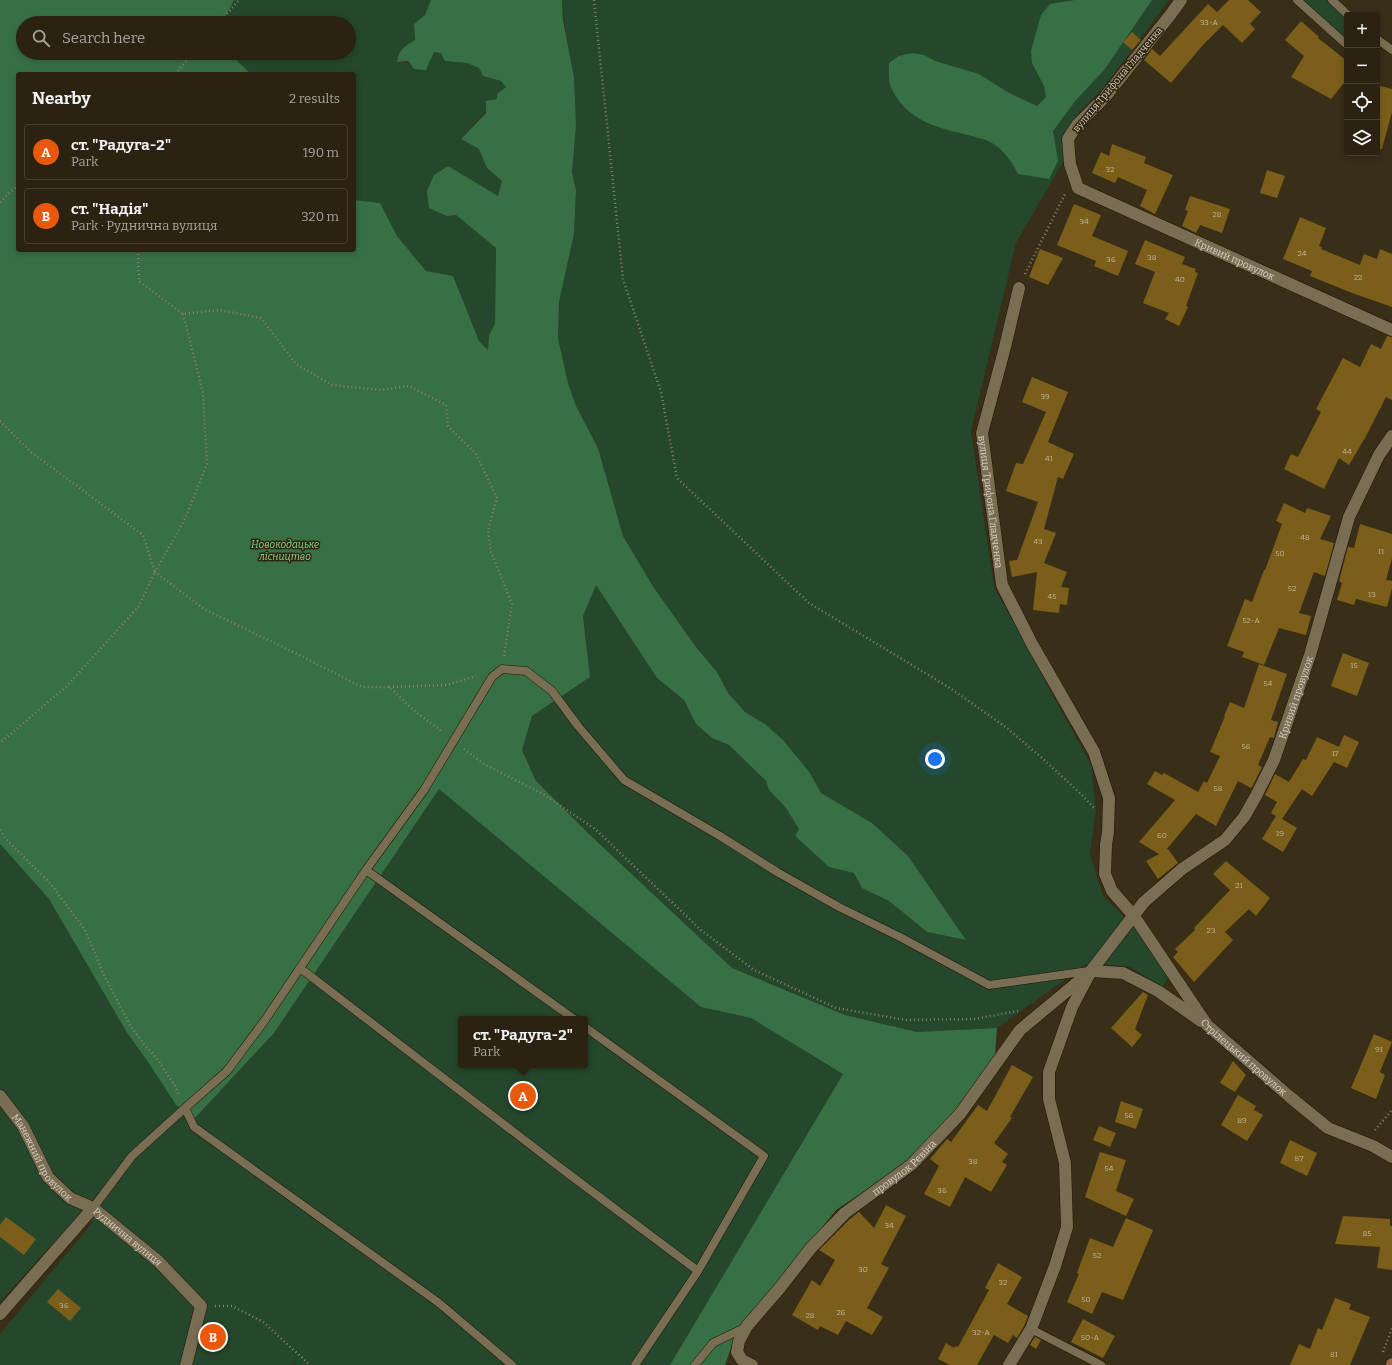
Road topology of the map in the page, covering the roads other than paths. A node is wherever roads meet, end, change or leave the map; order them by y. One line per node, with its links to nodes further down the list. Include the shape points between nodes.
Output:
1 (1181, 0): 8 (street, вулиця Трифона Гладченка, via 1105,97 1077,125 1068,139 1070,164)
2 (1297, 0): 6 (lane)
3 (1332, 0): 4 (lane)
4 (1345, 12)
5 (1380, 41): 7 (lane)
6 (1344, 42)
7 (1392, 50)
8 (1078, 188): 10 (street, Кривий провулок)
9 (1019, 288): 13 (street, вулиця Трифона Гладченка, via 982,433 1002,585 1032,644 1094,752 1109,798 1105,874 1112,891)
10 (1392, 330)
11 (1392, 436): 13 (street, Кривий провулок, via 1379,455 1350,517 1310,655 1274,760 1256,796 1244,817 1225,840 1182,869 1144,902)
12 (366, 870): 14 (lane); 15 (lane, via 424,790 492,677 502,669 526,671 552,691 624,780 839,907 989,985); 16 (lane)
13 (1134, 916): 15 (street, провулок Ревіна); 17 (street, Стрілецький провулок)
14 (300, 968): 20 (lane, via 227,1071); 23 (lane, via 562,1170)
15 (1091, 971): 17 (street, via 1123,973 1158,991); 25 (street, провулок Ревіна, via 1020,1030 960,1114 911,1165 844,1212); 26 (street, провулок Ревіна, via 1072,1007 1049,1072 1049,1099 1065,1162 1067,1227)
16 (570, 1016)
17 (1207, 1025): 21 (street, Стрілецький провулок, via 1328,1128 1373,1146)
18 (588, 1029): 23 (lane, via 764,1156)
19 (0, 1096): 22 (street, Манежний провулок, via 23,1126 48,1177 70,1198)
20 (185, 1108): 22 (lane, via 132,1156); 28 (lane, via 194,1127 439,1302)
21 (1392, 1157)
22 (93, 1208): 24 (street, Руднична вулиця); 27 (street, Руднична вулиця, via 158,1261 201,1306)
23 (698, 1271): 29 (lane)
24 (0, 1314)
25 (747, 1326): 30 (lane, via 713,1343); 31 (street, провулок Ревіна, via 739,1341 737,1352 742,1360)
26 (1031, 1329): 32 (street, провулок Ревіна); 33 (lane)
27 (186, 1365)
28 (512, 1365)
29 (635, 1365)
30 (695, 1365)
31 (752, 1365)
32 (1009, 1365)
33 (1101, 1365)

